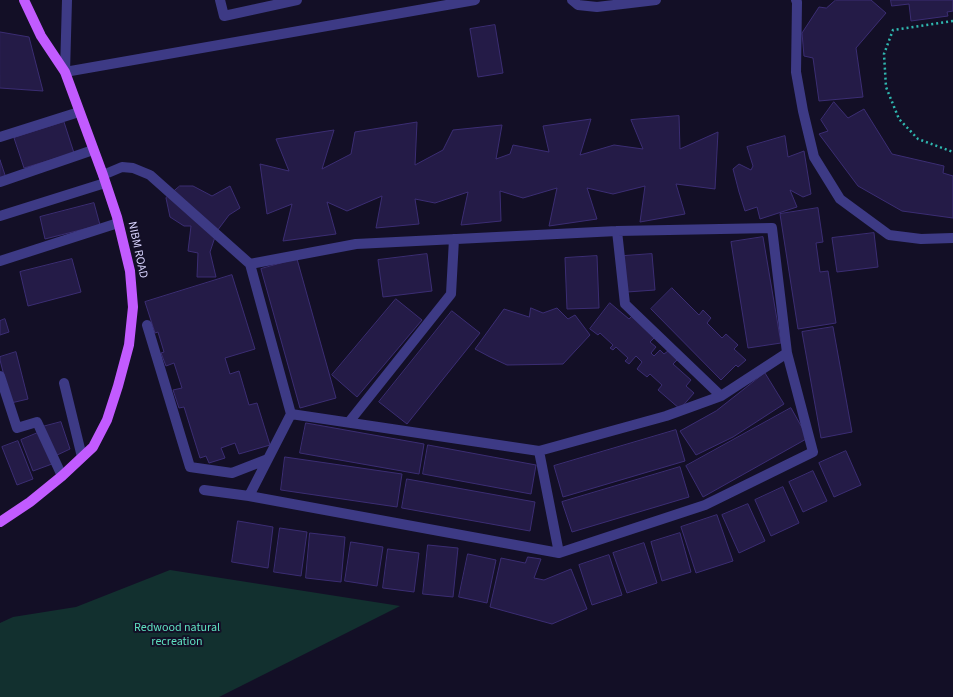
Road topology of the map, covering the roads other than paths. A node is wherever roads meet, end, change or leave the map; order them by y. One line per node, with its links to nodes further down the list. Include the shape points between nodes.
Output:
1 (24, 0): 9 (main road, NIBM ROAD, via 41,36)
2 (67, 0): 9 (street)
3 (220, 0): 4 (street, via 224,16)
4 (297, 0)
5 (475, 0): 9 (street)
6 (572, 0): 7 (street, via 578,5 597,7)
7 (656, 0)
8 (798, 1): 18 (street, via 796,72 803,111 814,157 840,199 889,235 921,239)
9 (65, 72): 10 (main road, NIBM ROAD)
10 (79, 112): 11 (street); 12 (main road, NIBM ROAD)
11 (0, 137)
12 (93, 150): 13 (main road, NIBM ROAD); 14 (street)
13 (104, 179): 15 (street); 16 (main road, NIBM ROAD); 21 (street, via 122,167 133,168 150,175)
14 (0, 182)
15 (0, 216)
16 (118, 223): 20 (street); 30 (main road, NIBM ROAD, via 130,271 133,307 129,345 107,420 93,446)
17 (617, 231): 19 (street); 23 (street, via 772,228); 26 (street, via 625,304)
18 (953, 238)
19 (454, 239): 21 (street, via 356,244); 28 (street, via 451,294)
20 (0, 260)
21 (250, 264): 27 (street)
22 (147, 325): 31 (street, via 190,467 232,473)
23 (787, 353): 26 (street); 36 (street, via 813,452 705,505)
24 (0, 376): 32 (street, via 17,428 37,422)
25 (64, 383): 30 (street)
26 (721, 396): 29 (street, via 666,416)
27 (291, 414): 28 (street); 31 (street)
28 (349, 422): 29 (street)
29 (539, 451): 36 (street)
30 (82, 457): 32 (main road, NIBM ROAD)
31 (268, 459): 34 (street)
32 (62, 476): 35 (main road, NIBM ROAD)
33 (204, 490): 34 (street)
34 (249, 496): 36 (street)
35 (0, 522)
36 (559, 553)

